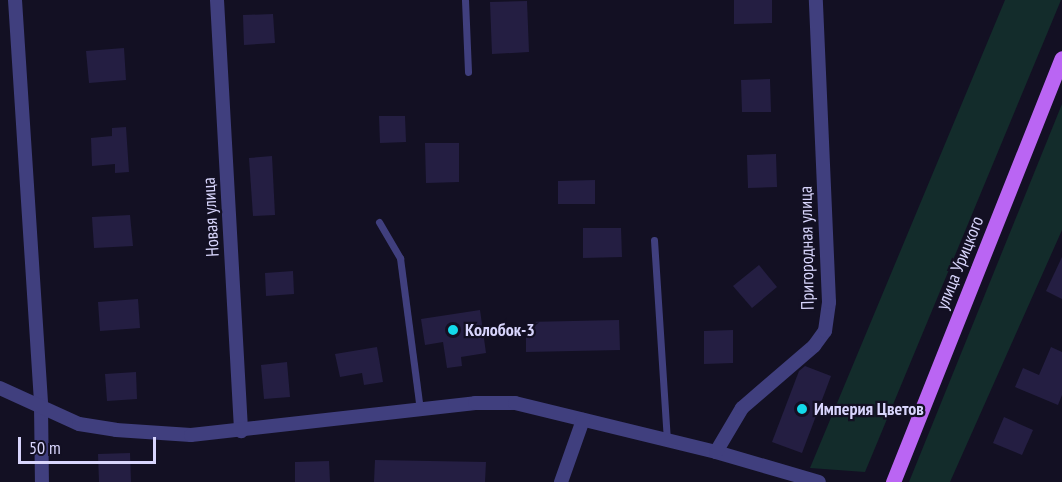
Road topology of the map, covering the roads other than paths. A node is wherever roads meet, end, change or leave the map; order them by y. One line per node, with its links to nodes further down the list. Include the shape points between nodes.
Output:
1 (15, 0): 10 (street)
2 (217, 0): 13 (street, Новая улица)
3 (465, 0): 6 (lane)
4 (816, 0): 15 (street, Пригородная улица, via 829,302 825,331 814,346 742,408)
5 (1062, 58): 19 (main road, улица Урицкого)
6 (468, 72)
7 (379, 222): 11 (lane, via 400,258)
8 (654, 240): 14 (lane)
9 (0, 388): 10 (street)
10 (41, 405): 13 (street, via 79,424 116,430 191,435); 16 (street)
11 (420, 410): 12 (street, via 475,403 515,404); 13 (street)
12 (584, 420): 14 (street); 17 (street)
13 (241, 431)
14 (667, 439): 15 (street)
15 (716, 452): 18 (street)
16 (42, 482)
17 (561, 482)
18 (819, 482)
19 (893, 482)

